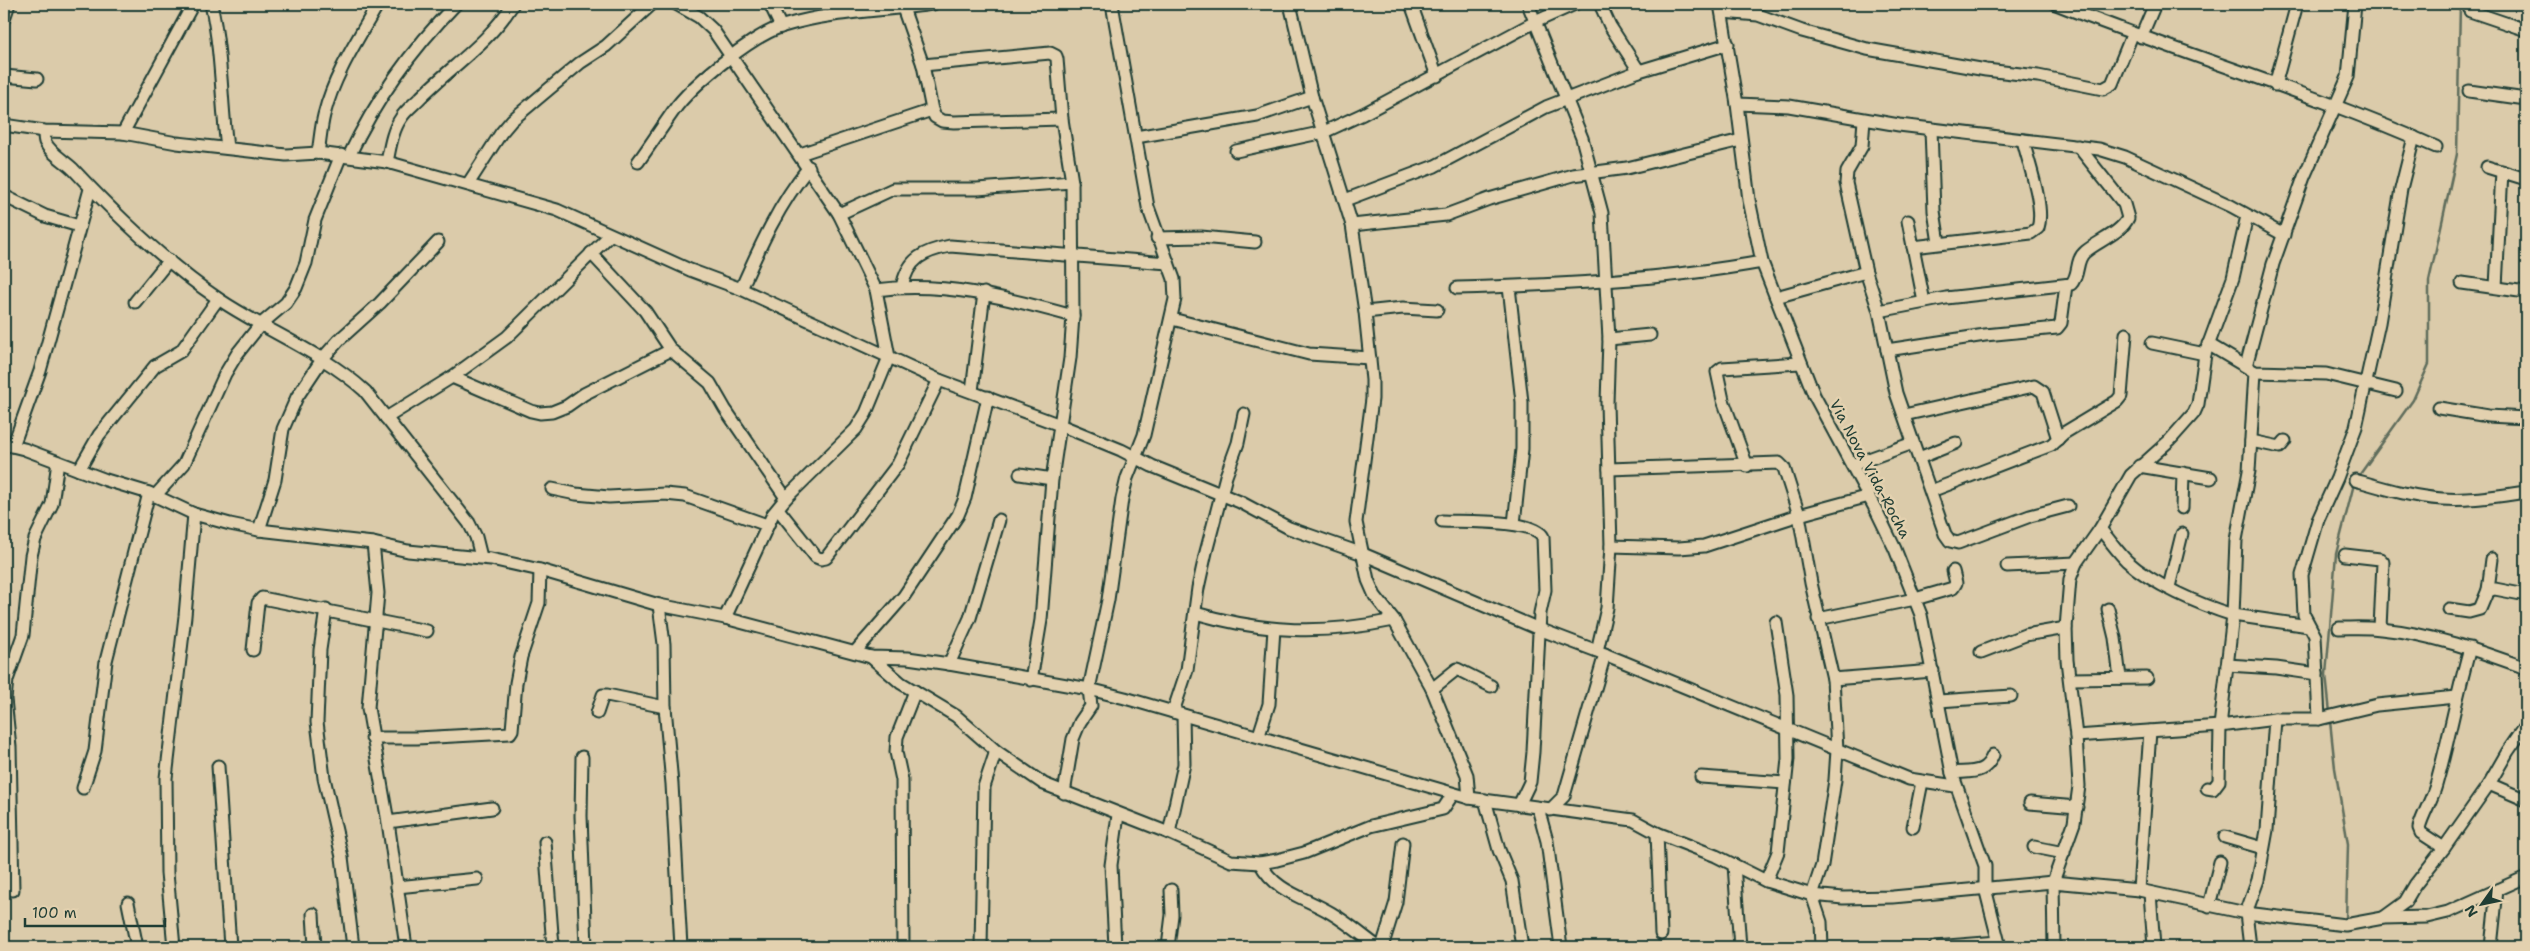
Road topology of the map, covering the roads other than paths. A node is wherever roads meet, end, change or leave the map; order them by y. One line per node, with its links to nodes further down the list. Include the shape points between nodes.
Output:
1 (9, 4): 24 (street)
2 (193, 4): 50 (street)
3 (211, 4): 57 (street, via 222,69 222,110)
4 (378, 4): 59 (street, via 337,78 324,115)
5 (456, 4): 61 (street, via 433,28 382,95)
6 (512, 4): 62 (street, via 479,46 400,118)
7 (652, 4): 70 (street, via 606,46 572,69 512,120)
8 (676, 4): 30 (street, via 699,17 713,30)
9 (770, 4): 26 (street)
10 (933, 4): 21 (street)
11 (1112, 4): 51 (street)
12 (1290, 4): 38 (street)
13 (1411, 4): 34 (street)
14 (1528, 4): 25 (street)
15 (1575, 4): 25 (street)
16 (1600, 4): 32 (street)
17 (2056, 4): 28 (street)
18 (2155, 4): 28 (street)
19 (2297, 4): 36 (street)
20 (2355, 4): 42 (street, via 2348,76)
21 (903, 8): 26 (street, via 817,18); 31 (street)
22 (1721, 8): 28 (street, via 1758,15 1866,49 2103,89 2112,84); 29 (street, Via Nova Vida-Rocha)
23 (2470, 11): 27 (street)
24 (4, 19)
25 (1535, 22): 34 (street); 39 (street)
26 (781, 27): 30 (street)
27 (2526, 30)
28 (2137, 36): 36 (street)
29 (1728, 44): 32 (street); 41 (street, Via Nova Vida-Rocha)
30 (732, 56): 60 (street); 63 (street, via 677,106)
31 (923, 65): 43 (street); 44 (street, via 1050,53 1057,60)
32 (1639, 71): 39 (street)
33 (4, 76): 35 (street)
34 (1437, 76): 49 (street)
35 (37, 79)
36 (2275, 85): 42 (street)
37 (2469, 91): 40 (street)
38 (1312, 97): 49 (street); 51 (street, via 1257,116)
39 (1568, 99): 67 (street); 73 (street, via 1516,122 1436,166)
40 (2526, 99)
41 (1737, 104): 45 (street, via 1789,106); 53 (street, Via Nova Vida-Rocha)
42 (2335, 106): 52 (street); 80 (street, via 2304,177)
43 (932, 110): 44 (street, via 942,121 954,122); 60 (street)
44 (1062, 119): 69 (street)
45 (1864, 120): 47 (street); 91 (street, via 1860,152 1846,177)
46 (4, 125): 48 (street)
47 (1932, 129): 54 (street); 84 (street)
48 (44, 131): 50 (street); 71 (street, via 46,143)
49 (1324, 132): 58 (street); 73 (street)
50 (123, 133): 57 (street)
51 (1136, 137): 81 (street, via 1148,208)
52 (2414, 137): 56 (street); 127 (street, via 2401,189 2379,323)
53 (1741, 140): 67 (street, via 1627,168); 89 (street, Via Nova Vida-Rocha)
54 (2022, 140): 55 (street); 84 (street, via 2036,190 2038,228 2031,233)
55 (2078, 146): 75 (street, via 2126,158); 94 (street, via 2124,204 2128,218 2122,226 2083,253 2078,259 2075,280)
56 (2436, 147)
57 (227, 148): 59 (street, via 286,154)
58 (1236, 151)
59 (318, 153): 61 (street)
60 (800, 154): 64 (street)
61 (345, 156): 62 (street); 112 (street, via 315,220 306,263 296,288 286,303)
62 (387, 162): 70 (street)
63 (638, 162)
64 (808, 167): 74 (street); 99 (street, via 768,228)
65 (2487, 167): 66 (street)
66 (2502, 171): 68 (street); 97 (street)
67 (1592, 172): 77 (street, via 1489,199 1446,215); 92 (street, via 1602,213)
68 (2526, 179)
69 (1072, 182): 74 (street, via 977,189 893,190); 87 (street)
70 (468, 184): 79 (street, via 557,210)
71 (90, 189): 78 (street); 88 (street)
72 (4, 196): 78 (street, via 45,216)
73 (1344, 200): 77 (street)
74 (839, 214): 100 (street)
75 (2247, 216): 80 (street); 117 (street, via 2233,278)
76 (1908, 221): 85 (street)
77 (1352, 225): 109 (street)
78 (79, 226): 142 (street, via 40,371)
79 (610, 235): 86 (street); 99 (street)
80 (2284, 235): 124 (street, via 2270,273)
81 (1157, 238): 83 (street, via 1201,237); 90 (street)
82 (438, 242): 121 (street)
83 (1255, 242)
84 (1939, 243): 85 (street)
85 (1913, 247): 106 (street)
86 (591, 253): 118 (street, via 645,311); 125 (street, via 507,337)
87 (1074, 256): 90 (street); 95 (street, via 950,246 930,250 919,257 909,266); 110 (street)
88 (169, 260): 104 (street); 105 (street)
89 (1762, 262): 92 (street, via 1690,273); 103 (street, Via Nova Vida-Rocha)
90 (1168, 263): 111 (street, via 1174,280)
91 (1866, 272): 103 (street); 108 (street)
92 (1605, 280): 96 (street); 115 (street)
93 (2462, 283): 97 (street)
94 (2066, 285): 106 (street); 119 (street, via 2061,323 2057,328)
95 (902, 287): 100 (street); 102 (street)
96 (1509, 287): 98 (street); 170 (street, via 1522,402 1522,449)
97 (2496, 287): 101 (street)
98 (1457, 288)
99 (741, 289): 120 (street)
100 (876, 290): 120 (street)
101 (2526, 292)
102 (984, 293): 110 (street); 128 (street)
103 (1776, 297): 123 (street, Via Nova Vida-Rocha)
104 (218, 299): 112 (street); 150 (street, via 181,351 155,366 100,435)
105 (135, 302)
106 (1924, 302): 108 (street)
107 (1437, 310): 109 (street, via 1397,308)
108 (1879, 311): 119 (street)
109 (1365, 312): 122 (street)
110 (1073, 316): 136 (street)
111 (1172, 319): 122 (street, via 1309,354); 143 (street)
112 (260, 325): 121 (street); 159 (street, via 225,374 184,464)
113 (2126, 334): 137 (street, via 2121,396 2108,408)
114 (1650, 335): 115 (street)
115 (1608, 339): 149 (street)
116 (2152, 343): 117 (street)
117 (2207, 349): 124 (street); 148 (street, via 2194,413 2170,440)
118 (671, 350): 125 (street, via 552,412 531,411); 162 (street, via 710,383)
119 (1887, 350): 133 (street)
120 (889, 357): 126 (street); 162 (street, via 856,429)
121 (323, 358): 134 (street, via 365,391); 173 (street, via 287,416 275,480)
122 (1370, 358): 177 (street, via 1372,399 1356,522)
123 (1800, 363): 146 (street, Via Nova Vida-Rocha, via 1832,432); 147 (street, via 1722,368 1717,372 1722,400)
124 (2250, 369): 127 (street, via 2326,374); 138 (street)
125 (452, 377): 134 (street)
126 (939, 380): 128 (street); 165 (street, via 898,464 826,558 816,557)
127 (2364, 382): 129 (street); 200 (street, via 2356,427 2308,548 2301,593)
128 (972, 391): 130 (street)
129 (2396, 391)
130 (988, 396): 136 (street); 209 (street, via 965,498 958,515 904,596)
131 (2439, 408): 135 (street)
132 (1244, 414): 160 (street)
133 (1904, 415): 137 (street, via 2034,386 2043,392); 141 (street)
134 (386, 418): 179 (street, via 469,524)
135 (2526, 418)
136 (1060, 425): 143 (street); 154 (street)
137 (2058, 439): 157 (street, via 2051,445)
138 (2251, 441): 139 (street, via 2280,447); 194 (street, via 2236,540)
139 (2285, 442)
140 (1956, 443): 144 (street)
141 (1914, 444): 144 (street); 146 (street)
142 (9, 445): 145 (street)
143 (1136, 458): 160 (street); 224 (street, via 1122,499 1108,600)
144 (1919, 458): 157 (street)
145 (58, 462): 150 (street); 250 (street, via 52,504 35,539 31,556 23,635 7,680)
146 (1852, 465): 161 (street, Via Nova Vida-Rocha)
147 (1747, 466): 149 (street); 167 (street, via 1782,465)
148 (2139, 466): 151 (street); 172 (street)
149 (1609, 469): 176 (street)
150 (79, 470): 159 (street)
151 (2183, 473): 153 (street); 164 (street)
152 (1020, 474): 154 (street)
153 (2211, 478)
154 (1052, 479): 221 (street, via 1046,582)
155 (2355, 480): 158 (street, via 2402,494 2442,499)
156 (552, 488): 171 (street, via 609,498 665,494 686,496)
157 (1932, 491): 163 (street, via 1945,534 1950,541 1958,543 2030,516)
158 (2526, 492)
159 (152, 495): 166 (street); 254 (street, via 106,660 95,751)
160 (1221, 495): 177 (street, via 1288,528); 193 (street)
161 (1868, 496): 167 (street); 188 (street, Via Nova Vida-Rocha, via 1895,548)
162 (786, 498): 165 (street)
163 (2068, 506)
164 (2182, 508)
165 (778, 509): 171 (street)
166 (194, 514): 173 (street); 301 (street, via 166,778 167,872)
167 (1799, 515): 176 (street, via 1704,546); 196 (street)
168 (999, 520): 213 (street, via 970,618)
169 (1442, 521): 170 (street)
170 (1514, 524): 205 (street, via 1538,530 1543,537 1545,590)
171 (766, 525): 195 (street)
172 (2100, 528): 181 (street); 185 (street, via 2127,560)
173 (259, 530): 175 (street)
174 (2182, 534): 185 (street)
175 (373, 543): 179 (street, via 408,551); 198 (street, via 378,594)
176 (1611, 546): 210 (street)
177 (1363, 554): 197 (street, via 1370,586); 205 (street)
178 (2345, 555): 203 (street, via 2383,562)
179 (481, 557): 183 (street)
180 (2492, 559): 186 (street)
181 (2076, 563): 182 (street); 201 (street, via 2070,579)
182 (2007, 566)
183 (540, 570): 189 (street); 241 (street, via 539,603 519,666 510,733)
184 (1953, 571): 188 (street, via 1956,583 1953,588)
185 (2169, 587): 194 (street, via 2197,603)
186 (2488, 590): 187 (street); 192 (street, via 2480,609 2469,612)
187 (2526, 595)
188 (1915, 599): 196 (street); 216 (street, Via Nova Vida-Rocha)
189 (659, 604): 195 (street); 230 (street, via 664,644)
190 (326, 609): 198 (street); 208 (street, via 262,598 258,603); 304 (street, via 320,650 317,722 324,778 342,857)
191 (2108, 609): 218 (street)
192 (2449, 609)
193 (1195, 613): 204 (street, via 1233,624); 232 (street)
194 (2232, 615): 200 (street); 214 (street)
195 (725, 618): 209 (street)
196 (1818, 619): 220 (street)
197 (1394, 620): 204 (street, via 1337,630); 225 (street)
198 (376, 622): 206 (street); 241 (street, via 368,691)
199 (1776, 622): 237 (street)
200 (2309, 626): 217 (street, via 2315,636)
201 (2066, 628): 211 (street, via 2025,635); 222 (street)
202 (2339, 628): 203 (street)
203 (2380, 628): 207 (street)
204 (1274, 629): 239 (street, via 1269,704)
205 (1539, 629): 210 (street); 262 (street, via 1530,782)
206 (427, 631)
207 (2470, 648): 215 (street); 228 (street)
208 (253, 650)
209 (855, 652): 212 (street)
210 (1601, 652): 237 (street); 266 (street, via 1564,796)
211 (1981, 652)
212 (871, 658): 213 (street, via 908,658); 226 (street)
213 (949, 664): 221 (street)
214 (2227, 665): 217 (street); 236 (street)
215 (2526, 668)
216 (1934, 671): 220 (street); 229 (street, Via Nova Vida-Rocha)
217 (2317, 674): 234 (street)
218 (2120, 678): 219 (street); 222 (street)
219 (2147, 678)
220 (1833, 679): 242 (street)
221 (1031, 680): 224 (street)
222 (2070, 680): 240 (street)
223 (1491, 686): 225 (street, via 1457,669)
224 (1089, 689): 232 (street); 256 (street, via 1091,706 1073,739)
225 (1432, 689): 258 (street, via 1467,774)
226 (915, 691): 243 (street, via 956,716); 309 (street, via 897,737 896,752 902,780)
227 (2011, 696): 229 (street)
228 (2456, 696): 234 (street, via 2377,705); 277 (street, via 2453,722 2436,784 2419,828 2421,834)
229 (1939, 701): 247 (street, Via Nova Vida-Rocha)
230 (665, 708): 231 (street, via 608,695 602,696); 308 (street)
231 (598, 713)
232 (1178, 713): 239 (street); 270 (street, via 1184,764)
233 (2275, 719): 234 (street); 236 (street); 276 (street)
234 (2318, 719)
235 (2526, 725): 252 (street)
236 (2220, 726): 238 (street); 255 (street, via 2219,782 2213,788)
237 (1789, 728): 242 (street); 251 (street)
238 (2150, 731): 240 (street); 291 (street)
239 (1259, 735): 257 (street)
240 (2076, 736): 263 (street)
241 (372, 738): 268 (street)
242 (1837, 750): 249 (street); 292 (street, via 1822,865)
243 (996, 751): 256 (street, via 1036,779); 310 (street, via 984,786)
244 (1993, 754): 247 (street, via 1984,769)
245 (582, 757): 307 (street)
246 (218, 766): 302 (street)
247 (1952, 773): 253 (street, Via Nova Vida-Rocha)
248 (1702, 777): 251 (street)
249 (1922, 782): 253 (street); 269 (street)
250 (7, 783): 288 (street)
251 (1785, 783): 284 (street, via 1778,852)
252 (2489, 784): 260 (street); 277 (street)
253 (1955, 786): 287 (street, Via Nova Vida-Rocha, via 1986,866)
254 (83, 788)
255 (2207, 788)
256 (1064, 793): 267 (street)
257 (1453, 794): 258 (street); 280 (street, via 1443,808 1371,826 1304,853)
258 (1469, 798): 259 (street)
259 (1485, 800): 262 (street); 315 (street, via 1499,850 1512,881)
260 (2526, 800)
261 (2030, 803): 263 (street)
262 (1519, 805): 265 (street)
263 (2077, 807): 278 (street)
264 (492, 808): 268 (street)
265 (1538, 808): 266 (street); 316 (street, via 1547,841)
266 (1550, 810): 271 (street, via 1633,820)
267 (1118, 815): 270 (street); 311 (street, via 1111,849)
268 (388, 822): 286 (street)
269 (1913, 827)
270 (1169, 833): 280 (street, via 1231,861)
271 (1657, 833): 281 (street); 298 (street)
272 (2225, 837): 276 (street)
273 (545, 842): 306 (street)
274 (1403, 844): 314 (street, via 1396,902)
275 (2034, 847): 278 (street)
276 (2263, 848): 295 (street, via 2258,880)
277 (2444, 848): 297 (street, via 2405,902)
278 (2064, 853): 285 (street)
279 (2220, 862): 294 (street)
280 (1260, 863): 313 (street, via 1273,881 1290,894 1334,914)
281 (1734, 865): 284 (street); 317 (street)
282 (477, 879): 286 (street)
283 (2526, 880): 290 (street)
284 (1766, 881): 292 (street)
285 (2053, 882): 287 (street); 291 (street); 320 (street)
286 (397, 887): 305 (street)
287 (1985, 888): 292 (street, via 1893,897); 299 (street, Via Nova Vida-Rocha)
288 (13, 890)
289 (1171, 890): 312 (street)
290 (2497, 890): 297 (street, via 2448,912 2409,919); 323 (street)
291 (2145, 892): 294 (street); 321 (street)
292 (1812, 895): 318 (street, via 1821,922)
293 (128, 904): 300 (street)
294 (2209, 906): 295 (street)
295 (2246, 913): 297 (street, via 2345,925); 322 (street)
296 (314, 914): 303 (street)
297 (2383, 918)
298 (1660, 934)
299 (1999, 944): 319 (street)
300 (136, 947)
301 (174, 947)
302 (230, 947)
303 (315, 947)
304 (353, 947)
305 (406, 947)
306 (552, 947)
307 (586, 947)
308 (681, 947)
309 (903, 947)
310 (981, 947)
311 (1116, 947)
312 (1168, 947)
313 (1378, 947)
314 (1382, 947)
315 (1522, 947)
316 (1561, 947)
317 (1740, 947)
318 (1822, 947)
319 (1935, 947)
320 (2054, 947)
321 (2154, 947)
322 (2250, 947)
323 (2491, 947)

